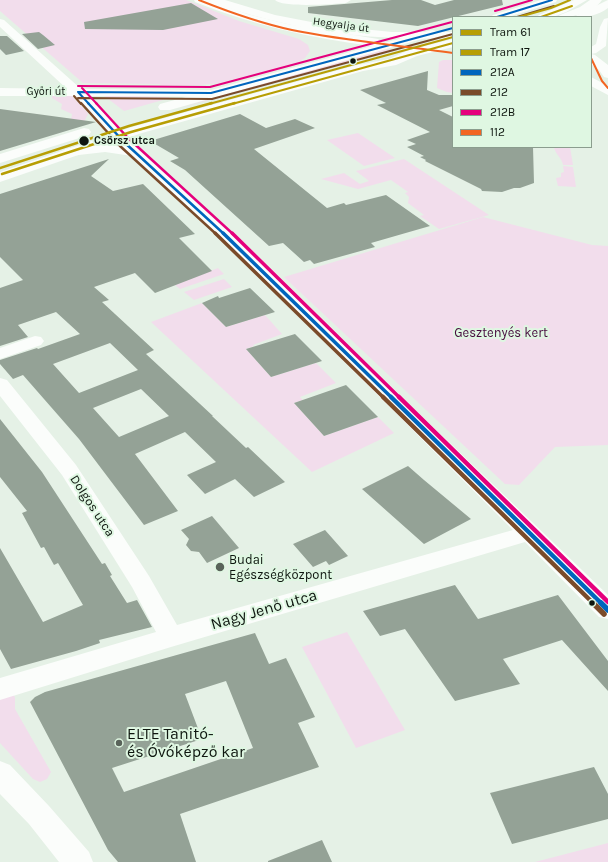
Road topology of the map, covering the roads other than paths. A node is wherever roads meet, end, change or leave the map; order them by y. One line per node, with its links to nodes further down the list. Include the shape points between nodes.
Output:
1 (199, 0): 16 (main road, Hegyalja út, via 252,20)
2 (215, 0): 17 (main road, via 278,20 329,30)
3 (230, 0): 19 (main road, Hegyalja út, via 292,18 394,32)
4 (280, 0): 5 (street)
5 (346, 0)
6 (552, 0): 10 (main road)
7 (582, 0): 11 (main road)
8 (597, 0): 12 (main road)
9 (608, 3): 13 (main road)
10 (500, 16)
11 (546, 16)
12 (566, 16)
13 (583, 16)
14 (608, 21): 21 (street)
15 (0, 22): 26 (street)
16 (307, 33): 18 (main road, Hegyalja út); 22 (main road, via 338,45 339,52)
17 (451, 43): 19 (main road, Hegyalja út); 19 (main road); 23 (main road)
18 (391, 44): 19 (main road, Hegyalja út); 22 (main road)
19 (419, 44): 23 (main road)
20 (608, 53): 21 (main road)
21 (597, 61)
22 (323, 62): 28 (main road)
23 (392, 62): 32 (main road, via 361,68)
24 (592, 82): 27 (main road)
25 (0, 92): 26 (street, Győri út)
26 (78, 92): 28 (street, Győri út); 31 (street)
27 (608, 92)
28 (211, 93): 29 (main road)
29 (145, 112)
30 (125, 118): 31 (main road)
31 (107, 124): 32 (street); 35 (main road)
32 (118, 136): 33 (main road); 34 (street)
33 (70, 152): 34 (street, via 105,148); 36 (main road)
34 (136, 153): 40 (street, via 220,231)
35 (0, 159)
36 (0, 177)
37 (35, 341): 38 (street)
38 (0, 354)
39 (0, 384): 42 (street, Dolgos utca, via 69,470 141,582)
40 (528, 533): 41 (street); 42 (street, Nagy Jenő utca)
41 (608, 610)
42 (171, 637): 43 (street, Nagy Jenő utca)
43 (0, 688)
44 (0, 774): 45 (street)
45 (78, 862)

